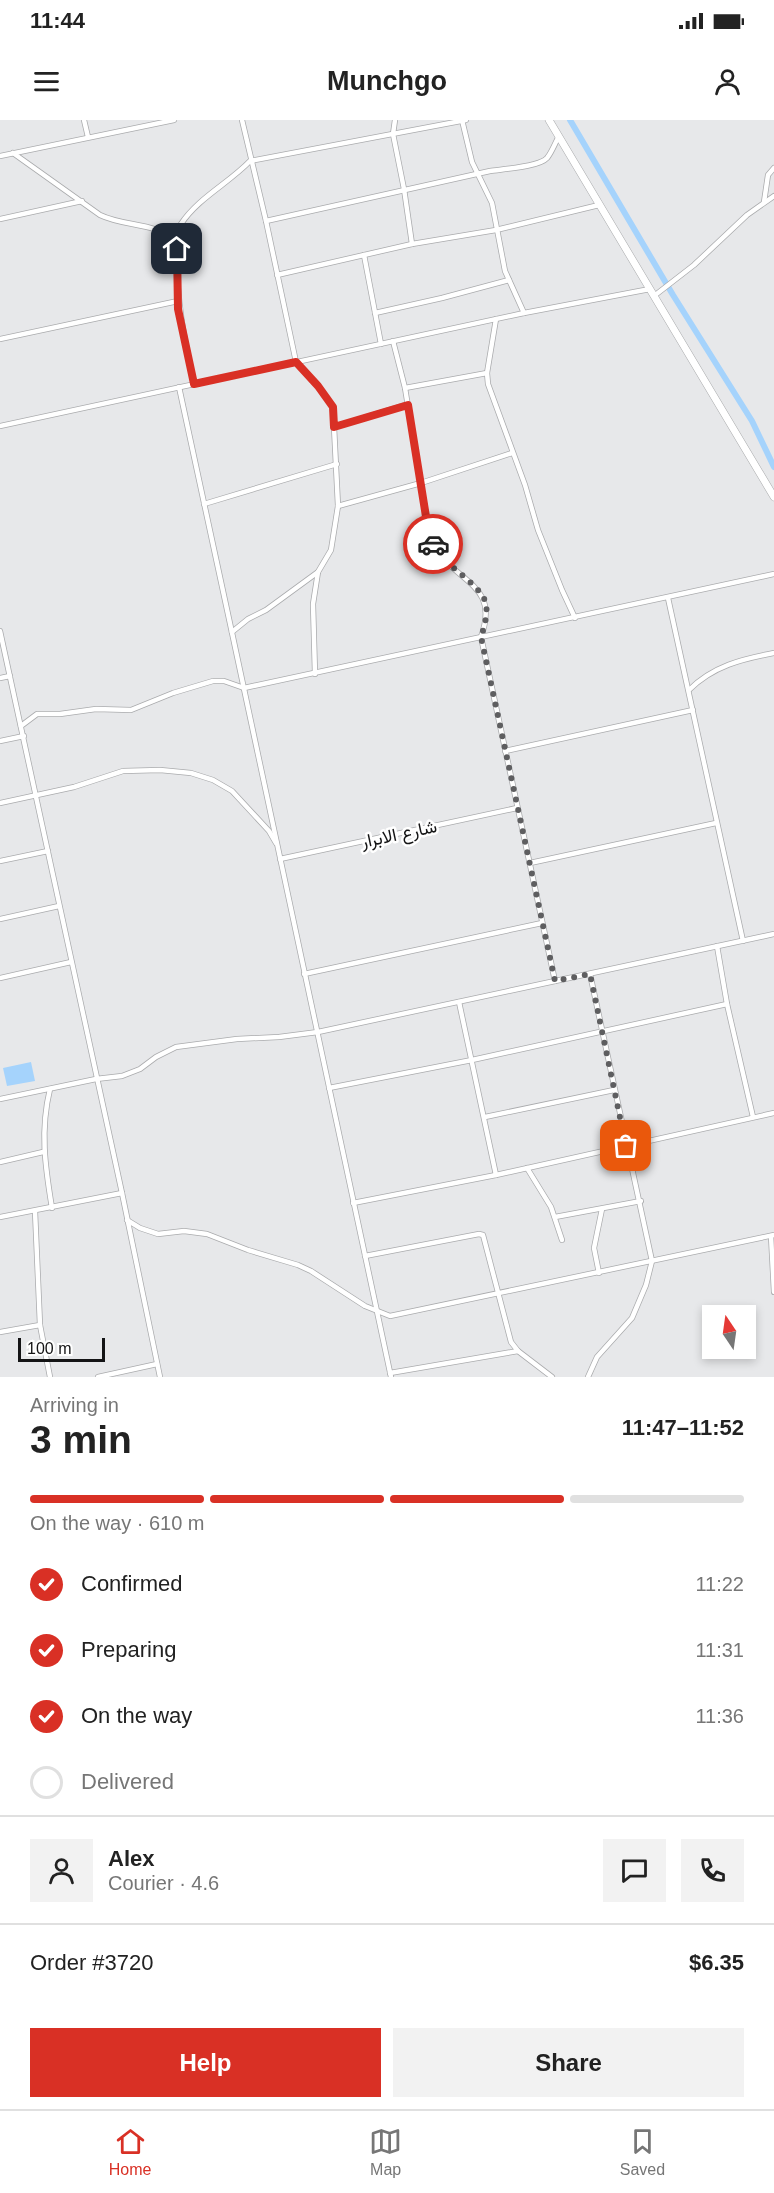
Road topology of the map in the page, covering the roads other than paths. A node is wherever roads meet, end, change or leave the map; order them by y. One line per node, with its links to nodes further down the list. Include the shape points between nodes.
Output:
1 (84, 120): 9 (street)
2 (174, 120): 9 (street)
3 (242, 120): 12 (street)
4 (395, 120): 7 (street)
5 (464, 120): 7 (street); 14 (street)
6 (549, 120): 8 (street)
7 (393, 134): 12 (street); 15 (street)
8 (558, 136): 14 (street, via 541,163); 19 (street)
9 (88, 137): 10 (street)
10 (13, 153): 11 (street); 17 (street)
11 (0, 156)
12 (250, 161): 21 (street); 23 (street, via 192,210 180,226)
13 (774, 168): 18 (street, via 768,175)
14 (478, 175): 15 (street); 22 (street, via 492,203)
15 (404, 189): 21 (street); 24 (street)
16 (774, 196): 18 (street)
17 (82, 201): 20 (street); 23 (street, via 113,221 156,229)
18 (764, 202): 28 (street, via 675,281)
19 (599, 205): 22 (street); 28 (street)
20 (0, 219)
21 (266, 221): 26 (street)
22 (496, 230): 24 (street); 27 (street)
23 (177, 241): 29 (street)
24 (412, 244): 25 (street)
25 (364, 255): 26 (street); 30 (street)
26 (277, 275): 36 (street)
27 (509, 280): 30 (street); 31 (street)
28 (652, 293): 31 (street); 47 (street)
29 (178, 301): 33 (street); 38 (street)
30 (375, 313): 35 (street)
31 (524, 313): 32 (street)
32 (496, 319): 34 (street); 37 (street)
33 (0, 339)
34 (393, 341): 35 (street); 40 (street)
35 (381, 344): 36 (street)
36 (296, 362): 38 (street); 43 (street, via 333,407)
37 (487, 373): 40 (street); 44 (street)
38 (194, 384): 39 (street)
39 (179, 387): 42 (street); 48 (street)
40 (405, 388): 41 (street)
41 (408, 405): 43 (street); 46 (street)
42 (0, 426)
43 (334, 427): 45 (street)
44 (512, 453): 46 (street); 53 (street, via 538,530)
45 (337, 464): 48 (street); 49 (street)
46 (420, 483): 49 (street); 56 (street, via 434,547 486,604)
47 (774, 497)
48 (204, 504): 55 (street)
49 (338, 506): 50 (street, via 331,550)
50 (318, 572): 55 (street); 58 (street, via 313,604)
51 (774, 574): 52 (street)
52 (668, 598): 53 (street); 62 (street)
53 (575, 618): 56 (street)
54 (0, 631): 59 (street)
55 (232, 632): 61 (street)
56 (481, 637): 58 (street); 67 (street)
57 (774, 653): 62 (street, via 720,668)
58 (315, 674): 61 (street)
59 (10, 676): 60 (street); 64 (street)
60 (0, 678)
61 (244, 688): 64 (street, via 213,681 131,710 37,714); 72 (street)
62 (689, 690): 63 (street)
63 (693, 710): 67 (street); 71 (street)
64 (21, 726): 65 (street)
65 (24, 736): 66 (street); 68 (street)
66 (0, 741)
67 (506, 751): 70 (street)
68 (36, 795): 69 (street); 72 (street, via 123,771 191,773 232,791); 73 (street)
69 (0, 803)
70 (517, 808): 74 (street, شارع الابرار); 76 (street)
71 (716, 823): 76 (street); 81 (street)
72 (278, 845): 74 (street)
73 (48, 851): 75 (street); 77 (street)
74 (280, 860): 84 (street)
75 (0, 861)
76 (530, 863): 79 (street)
77 (59, 906): 78 (street); 83 (street)
78 (0, 919)
79 (542, 923): 84 (street); 87 (street)
80 (774, 934): 81 (street)
81 (743, 940): 82 (street)
82 (717, 946): 85 (street); 89 (street)
83 (71, 962): 86 (street); 93 (street)
84 (304, 974): 90 (street)
85 (590, 974): 87 (street); 91 (street)
86 (0, 978)
87 (555, 981): 88 (street)
88 (459, 1002): 90 (street); 92 (street)
89 (727, 1005): 91 (street); 100 (street)
90 (318, 1032): 93 (street, via 176,1047 140,1069); 94 (street)
91 (602, 1032): 92 (street); 96 (street)
92 (472, 1060): 94 (street); 99 (street)
93 (96, 1079): 95 (street); 106 (street)
94 (329, 1088): 108 (street)
95 (50, 1089): 97 (street); 102 (street)
96 (614, 1090): 99 (street); 101 (street)
97 (0, 1099)
98 (774, 1113): 100 (street)
99 (485, 1117): 105 (street)
100 (753, 1117): 101 (street)
101 (626, 1146): 104 (street); 107 (street)
102 (43, 1152): 103 (street); 109 (street)
103 (0, 1162)
104 (527, 1168): 105 (street); 113 (street)
105 (496, 1175): 108 (street)
106 (122, 1193): 109 (street); 114 (street)
107 (641, 1201): 110 (street); 118 (street)
108 (353, 1203): 117 (street)
109 (52, 1208): 111 (street)
110 (602, 1209): 113 (street); 119 (street, via 594,1248)
111 (35, 1211): 112 (street); 123 (street)
112 (0, 1217)
113 (555, 1218): 116 (street)
114 (126, 1220): 122 (street, via 158,1234 207,1234 298,1265); 126 (street)
115 (772, 1235): 118 (street); 120 (street)
116 (562, 1240)
117 (365, 1256): 121 (street, via 483,1234); 122 (street)
118 (652, 1261): 119 (street); 132 (street, via 632,1318 597,1357)
119 (599, 1272): 121 (street)
120 (774, 1292)
121 (499, 1294): 122 (street, via 390,1316); 125 (street, via 511,1342)
122 (377, 1311): 127 (street)
123 (40, 1324): 124 (street); 128 (street)
124 (0, 1332)
125 (518, 1351): 127 (street); 131 (street)
126 (157, 1364): 129 (street); 130 (street)
127 (391, 1375)
128 (50, 1377)
129 (98, 1377)
130 (160, 1377)
131 (552, 1377)
132 (588, 1377)

